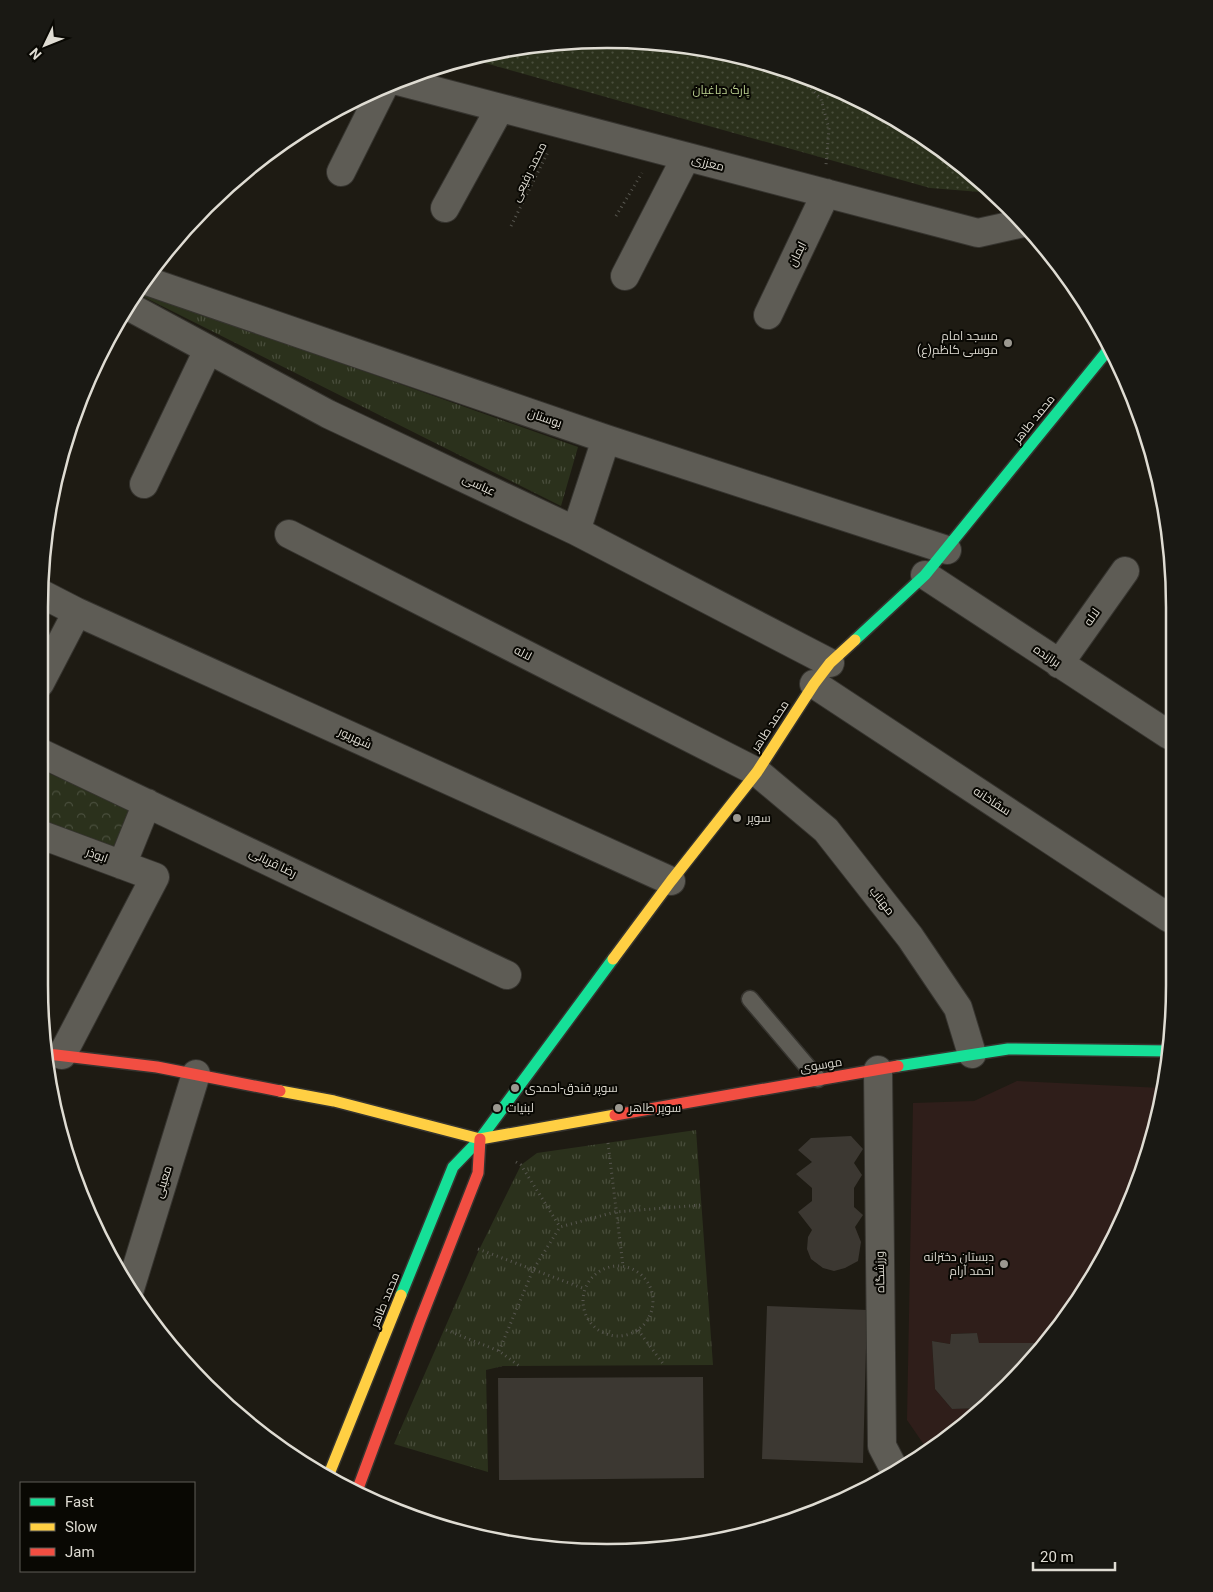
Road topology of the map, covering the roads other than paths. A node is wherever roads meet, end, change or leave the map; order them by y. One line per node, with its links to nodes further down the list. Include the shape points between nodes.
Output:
1 (409, 84): 3 (street, معززی)
2 (379, 96): 5 (street)
3 (500, 108): 4 (street, معززی); 7 (street)
4 (686, 157): 6 (street, معززی); 9 (street)
5 (341, 172)
6 (826, 193): 8 (street, معززی, via 978,233); 12 (street, ایمان)
7 (445, 208)
8 (1015, 225)
9 (625, 276)
10 (151, 283): 15 (street, بوستان)
11 (134, 309): 13 (street, عباسی)
12 (768, 315)
13 (208, 350): 16 (street); 17 (street, عباسی, via 328,414)
14 (1105, 354): 19 (main road, محمد طاهر)
15 (606, 439): 17 (street); 19 (street, بوستان)
16 (144, 484)
17 (576, 531): 26 (street, عباسی)
18 (289, 534): 29 (street, لاله)
19 (947, 550): 21 (main road, محمد طاهر)
20 (1125, 571): 24 (street, لاله)
21 (925, 574): 24 (street, برازنده); 26 (main road, محمد طاهر)
22 (48, 597): 23 (street, شهریور)
23 (76, 612): 25 (street); 33 (street, شهریور)
24 (1059, 664): 27 (street, برازنده)
25 (47, 669)
26 (822, 674): 29 (main road, محمد طاهر); 34 (street, سقاخانه)
27 (1166, 733)
28 (47, 756): 30 (street, رضا قربانی)
29 (757, 772): 33 (main road, محمد طاهر); 38 (street, مهتاب, via 826,830 910,937 958,1008)
30 (147, 803): 32 (street); 35 (street, رضا قربانی)
31 (47, 837): 32 (street, ابوذر)
32 (122, 864): 39 (street, ابوذر, via 155,877)
33 (671, 880): 43 (main road, محمد طاهر)
34 (1166, 916)
35 (507, 975)
36 (750, 999): 42 (lane)
37 (1162, 1050): 38 (main road, موسوی, via 1008,1049)
38 (972, 1054): 40 (main road, موسوی)
39 (55, 1055): 41 (main road)
40 (878, 1070): 42 (main road, موسوی); 45 (street, ورزشگاه, via 882,1446)
41 (196, 1074): 43 (main road, via 334,1101); 44 (street, معینی)
42 (818, 1079): 43 (main road, موسوی)
43 (480, 1139): 46 (main road, محمد طاهر, via 452,1167); 47 (main road, via 478,1173)
44 (132, 1281)
45 (892, 1466)
46 (331, 1472)
47 (359, 1487)

